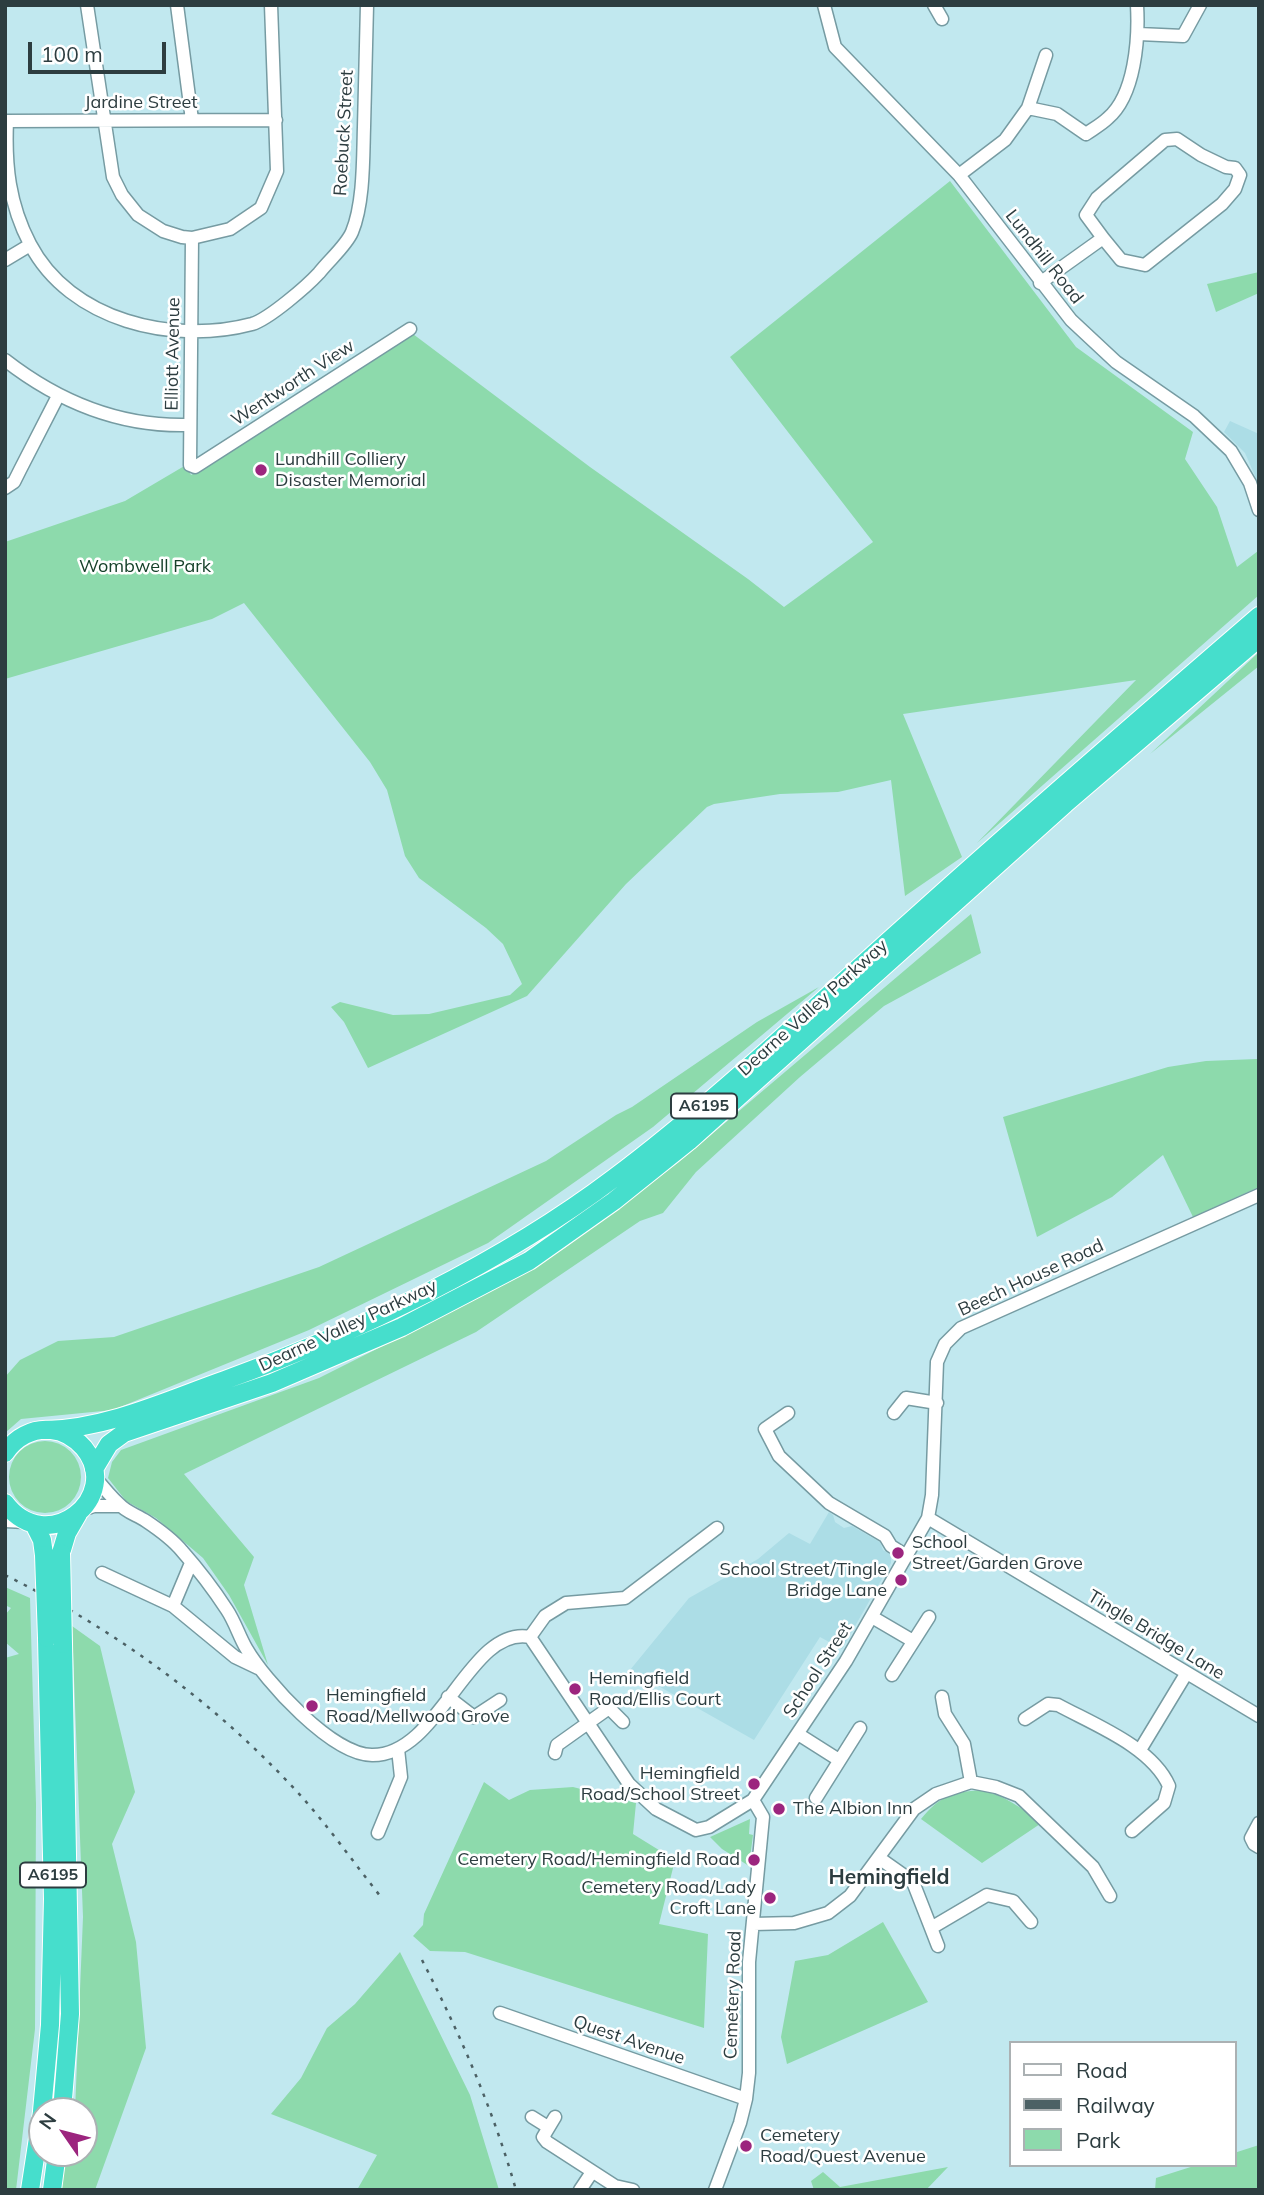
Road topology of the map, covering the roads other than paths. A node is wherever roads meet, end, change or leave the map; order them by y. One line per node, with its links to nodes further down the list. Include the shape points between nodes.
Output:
1 (87, 5): 13 (street)
2 (177, 5): 14 (street)
3 (271, 5): 15 (street)
4 (367, 5): 24 (street, Roebuck Street, via 363,183 352,233 306,288 255,324)
5 (824, 5): 17 (street, Lundhill Road, via 835,47)
6 (934, 5): 9 (street)
7 (1137, 5): 10 (street)
8 (1200, 5): 10 (street, via 1183,36)
9 (942, 19)
10 (1139, 34): 12 (street, via 1126,94 1110,117 1086,134 1057,114)
11 (1046, 55): 12 (street)
12 (1028, 108): 17 (street, via 1005,140)
13 (104, 120): 14 (street, Jardine Street); 16 (street, Jardine Street); 18 (street, via 113,177 130,206 163,231)
14 (192, 120): 15 (street, Jardine Street)
15 (276, 120): 18 (street, via 277,171 261,208 230,229)
16 (6, 121): 20 (street, Roebuck Street, via 11,198)
17 (959, 175): 22 (street, Lundhill Road)
18 (192, 238): 24 (street, Elliott Avenue)
19 (1103, 238): 19 (street, via 1121,260 1145,265 1222,204 1240,175 1235,168 1201,155 1177,139 1165,140 1097,198 1086,215); 22 (street)
20 (30, 245): 21 (street); 24 (street, Roebuck Street, via 58,280 106,313 160,330)
21 (5, 260)
22 (1040, 283): 30 (street, Lundhill Road, via 1070,320 1116,362 1194,416 1231,451)
23 (410, 330): 28 (street, Wentworth View)
24 (191, 332): 27 (street, Elliott Avenue)
25 (5, 360): 26 (street)
26 (58, 396): 27 (street, via 144,424); 29 (street, via 20,470)
27 (189, 425): 28 (street, Elliott Avenue, via 190,465)
28 (195, 467)
29 (5, 488)
30 (1259, 510)
31 (1259, 616): 37 (highway, Dearne Valley Parkway / A6195, via 692,1117 600,1188 510,1247 402,1305 268,1365 111,1420)
32 (1259, 638): 39 (highway, Dearne Valley Parkway / A6195, via 1065,804 690,1142 614,1201 528,1261 402,1327 272,1383 124,1433 109,1444)
33 (1259, 1195): 34 (street, Beech House Road, via 961,1328 945,1344 937,1362)
34 (937, 1403): 36 (street, via 906,1398); 43 (street, Beech House Road)
35 (788, 1413): 48 (street, via 765,1429 779,1456 829,1503 885,1536)
36 (894, 1413)
37 (47, 1430): 38 (highway, A6195, via 25,1435); 39 (highway, via 77,1441 90,1458)
38 (5, 1453)
39 (94, 1473): 41 (street); 42 (highway, A6195, via 91,1495)
40 (5, 1503): 45 (highway, A6195)
41 (120, 1506): 42 (street, via 94,1506); 49 (street, via 146,1521)
42 (80, 1512): 45 (highway, via 58,1525); 47 (highway, A6195)
43 (928, 1518): 48 (street, School Street); 58 (street, Tingle Bridge Lane)
44 (5, 1521): 45 (street)
45 (30, 1523): 47 (highway, A6195)
46 (717, 1528): 54 (street, via 625,1598 566,1602 545,1616)
47 (53, 1554): 55 (highway, A6195, bridge)
48 (906, 1556): 53 (street, School Street)
49 (191, 1563): 51 (street); 57 (street, via 229,1612)
50 (102, 1573): 51 (street)
51 (173, 1606): 57 (street, via 235,1657)
52 (929, 1617): 56 (street)
53 (872, 1618): 56 (street); 68 (street, School Street)
54 (530, 1637): 60 (street, via 506,1639 489,1651); 66 (street)
55 (55, 1641): 89 (highway, A6195, via 50,2025); 90 (highway, A6195, via 70,2014)
56 (913, 1641): 59 (street)
57 (261, 1670): 69 (street, via 284,1698 350,1749 372,1755)
58 (1185, 1674): 63 (street, Tingle Bridge Lane); 70 (street)
59 (892, 1675)
60 (448, 1697): 62 (street, via 474,1717); 69 (street, via 424,1731)
61 (942, 1697): 73 (street, via 945,1714 964,1744)
62 (500, 1700)
63 (1259, 1716)
64 (1025, 1719): 70 (street, via 1048,1704 1058,1705)
65 (622, 1722): 66 (street, via 609,1708)
66 (589, 1723): 71 (street, via 557,1745); 75 (street, via 629,1784 656,1809 696,1830)
67 (860, 1728): 72 (street)
68 (797, 1734): 72 (street); 75 (street, School Street)
69 (398, 1749): 78 (street, via 401,1777)
70 (1140, 1751): 77 (street, via 1163,1772 1169,1786 1164,1803)
71 (555, 1753)
72 (839, 1760): 74 (street)
73 (971, 1782): 80 (street, via 936,1794 914,1809); 83 (street, via 1019,1796 1093,1867)
74 (816, 1798)
75 (752, 1800): 85 (street, Cemetery Road, via 763,1817)
76 (1259, 1823): 79 (street, via 1251,1838)
77 (1132, 1831)
78 (378, 1833)
79 (1259, 1847)
80 (878, 1858): 85 (street, via 850,1896 828,1913 794,1923); 86 (street, via 914,1882)
81 (985, 1880): 82 (street)
82 (988, 1895): 84 (street, via 1017,1904); 86 (street)
83 (1110, 1896)
84 (1031, 1922)
85 (753, 1924): 91 (street, Cemetery Road)
86 (931, 1928): 87 (street)
87 (938, 1946)
88 (500, 2012): 91 (street, Quest Avenue)
89 (43, 2097)
90 (63, 2097)
91 (746, 2099): 100 (street, Cemetery Road)
92 (532, 2117): 95 (street, via 552,2122 543,2137)
93 (33, 2167): 96 (highway, A6195)
94 (55, 2167): 97 (highway)
95 (592, 2172): 98 (street); 99 (street, via 618,2188)
96 (30, 2190)
97 (51, 2190)
98 (580, 2190)
99 (633, 2190)
100 (715, 2190)

